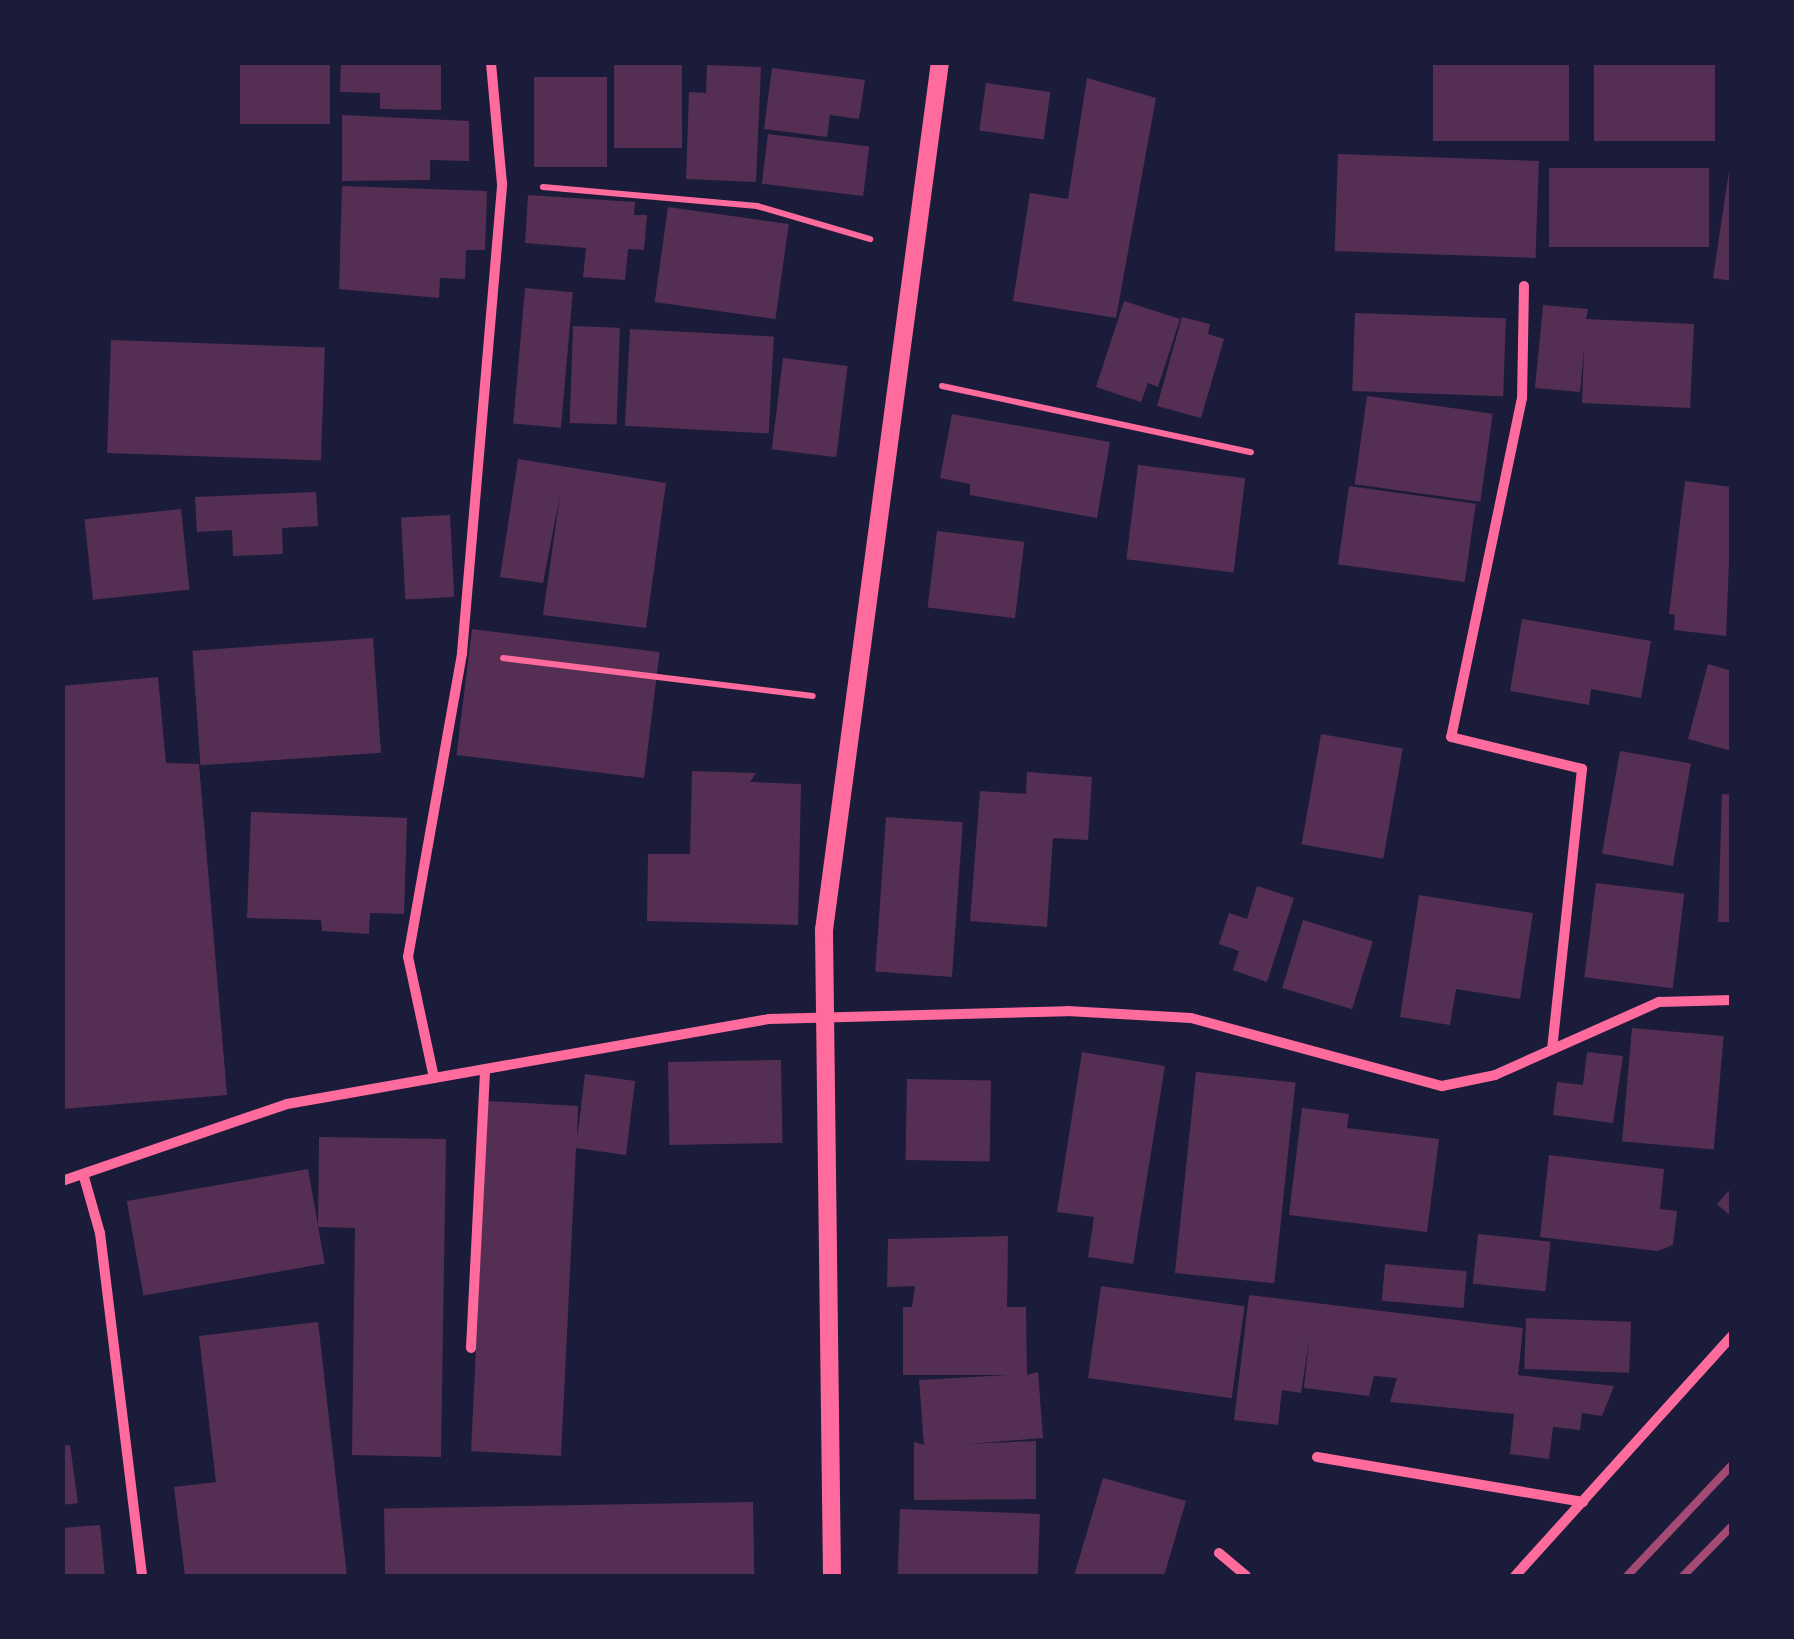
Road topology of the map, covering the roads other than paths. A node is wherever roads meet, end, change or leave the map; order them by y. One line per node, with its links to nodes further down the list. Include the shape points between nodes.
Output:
1 (491, 62): 8 (street, via 502,184 462,653 408,957)
2 (940, 62): 5 (street, via 824,930)
3 (1524, 286): 6 (street, via 1522,398 1452,737 1582,769)
4 (1732, 1000): 6 (street, via 1658,1002)
5 (825, 1018): 6 (street, via 1067,1011 1191,1018 1442,1086 1496,1075); 7 (street, via 768,1020); 17 (street)
6 (1552, 1050)
7 (485, 1069): 8 (street); 12 (street)
8 (434, 1078): 9 (street, via 287,1104)
9 (84, 1177): 10 (street); 16 (street, via 100,1233)
10 (62, 1181)
11 (1732, 1336): 14 (street)
12 (472, 1348)
13 (1317, 1457): 14 (street)
14 (1584, 1502): 19 (street)
15 (1219, 1553): 18 (street)
16 (142, 1576)
17 (832, 1576)
18 (1246, 1576)
19 (1514, 1576)

